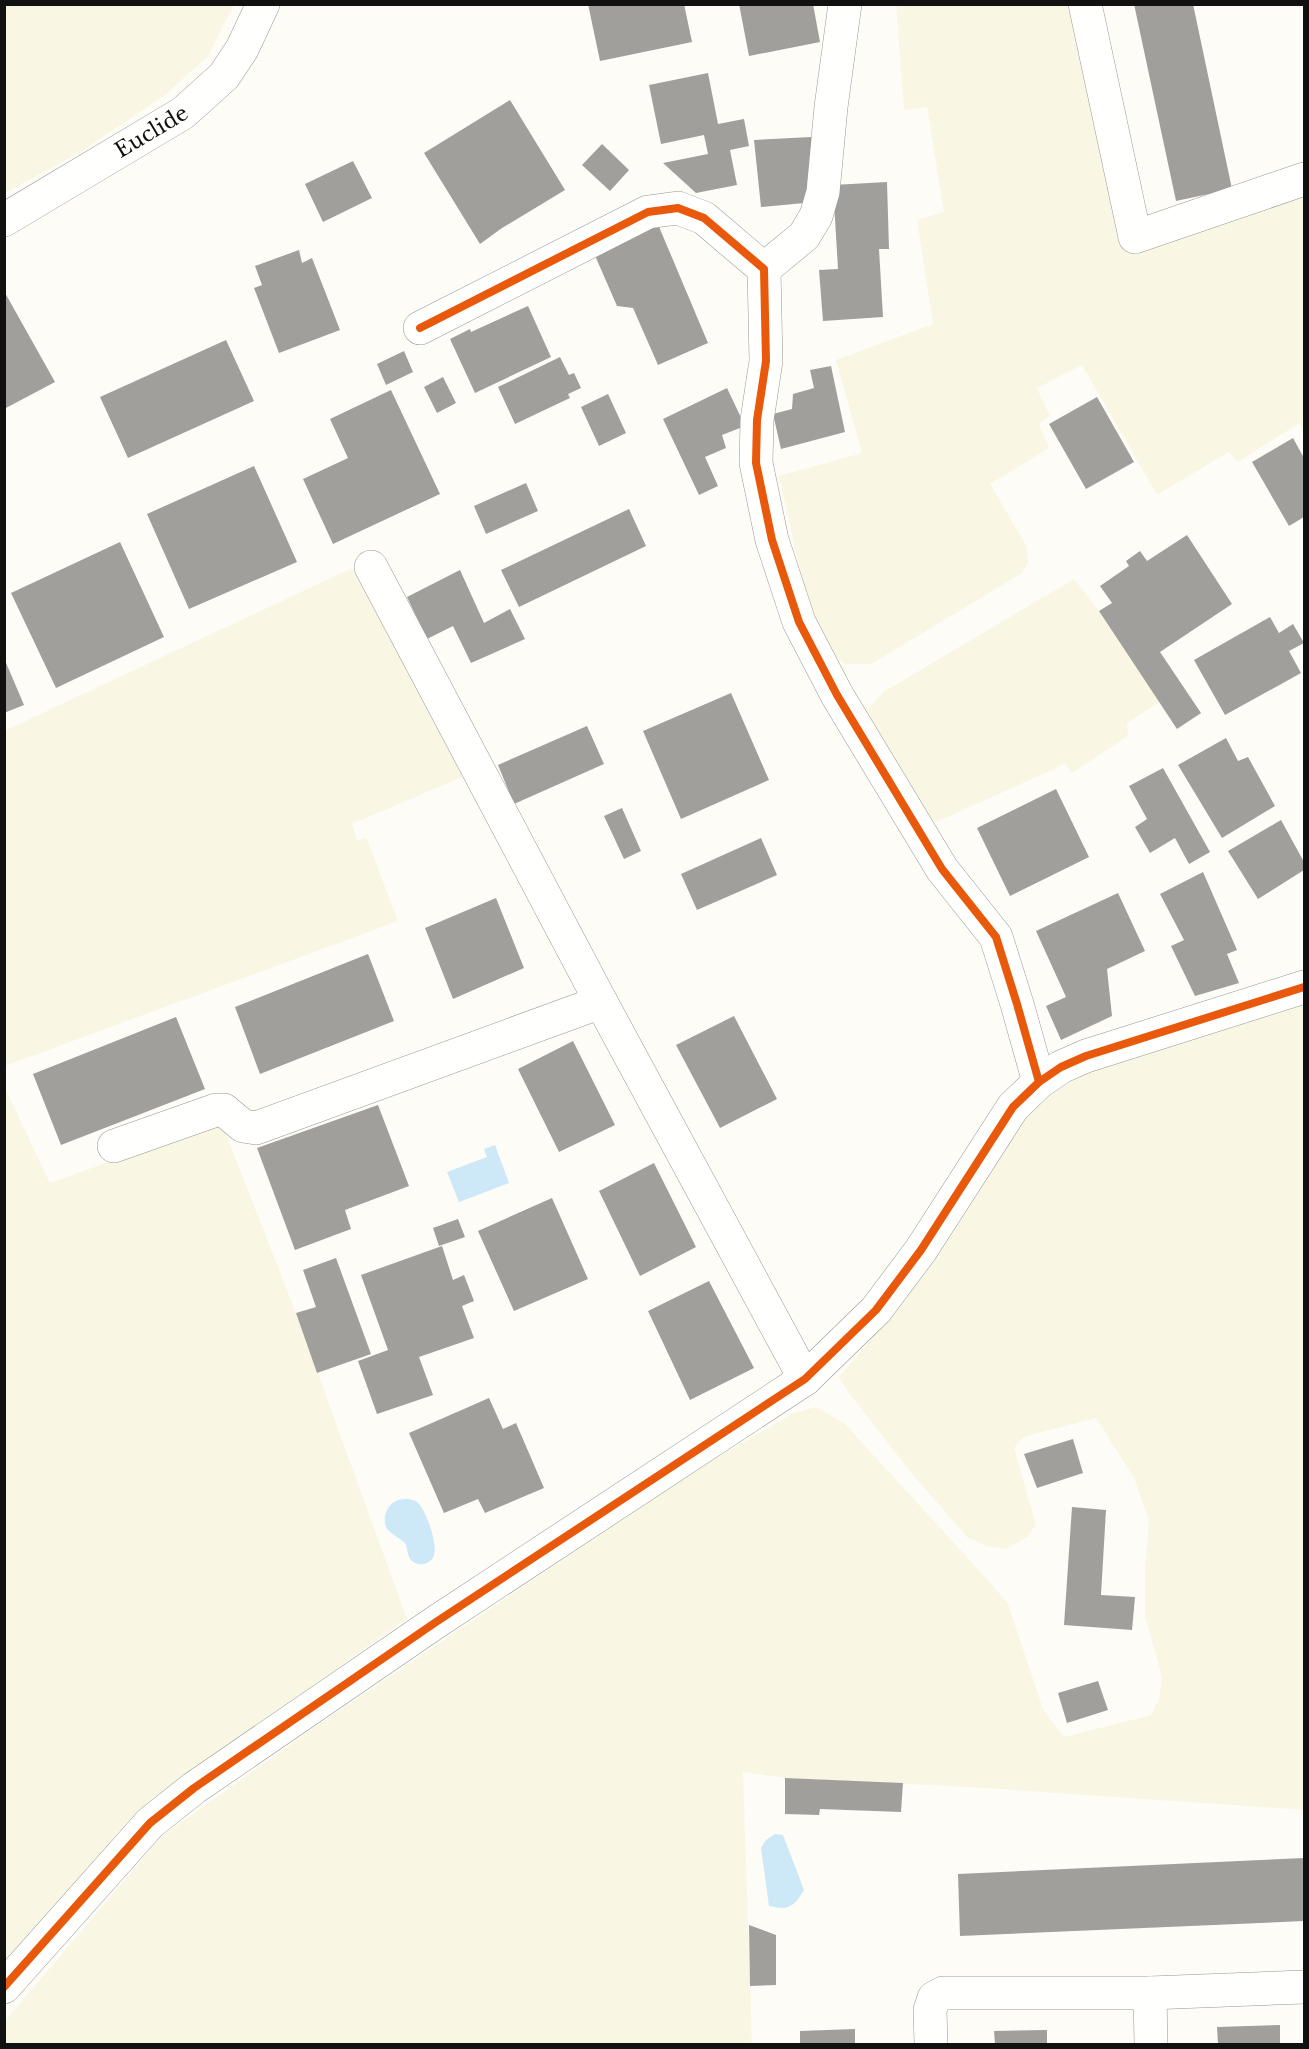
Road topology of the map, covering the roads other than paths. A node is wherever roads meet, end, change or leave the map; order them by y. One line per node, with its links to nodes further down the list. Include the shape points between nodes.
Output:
1 (263, 4): 5 (street, Euclide, via 224,76 183,113)
2 (845, 4): 6 (street, via 823,192 816,216 804,236)
3 (1085, 4): 4 (street, via 1135,237)
4 (1305, 179)
5 (4, 220)
6 (765, 269): 7 (street, via 704,218 678,208 648,212); 11 (street, via 766,361 757,420 756,463 772,540 799,622 837,695 942,869 996,937)
7 (420, 328)
8 (371, 567): 10 (street)
9 (1305, 987): 11 (street, via 1086,1056)
10 (601, 1002): 12 (street, via 256,1128 243,1126 224,1110 216,1110); 13 (street)
11 (1039, 1082): 13 (street, via 1013,1107 921,1250 876,1310)
12 (114, 1146)
13 (805, 1379): 14 (street, via 436,1622 194,1788 150,1823)
14 (4, 1987)
15 (1305, 1987): 16 (street)
16 (1149, 1993): 17 (street, via 943,1993 934,1998 930,2010); 18 (street)
17 (931, 2044)
18 (1151, 2044)

